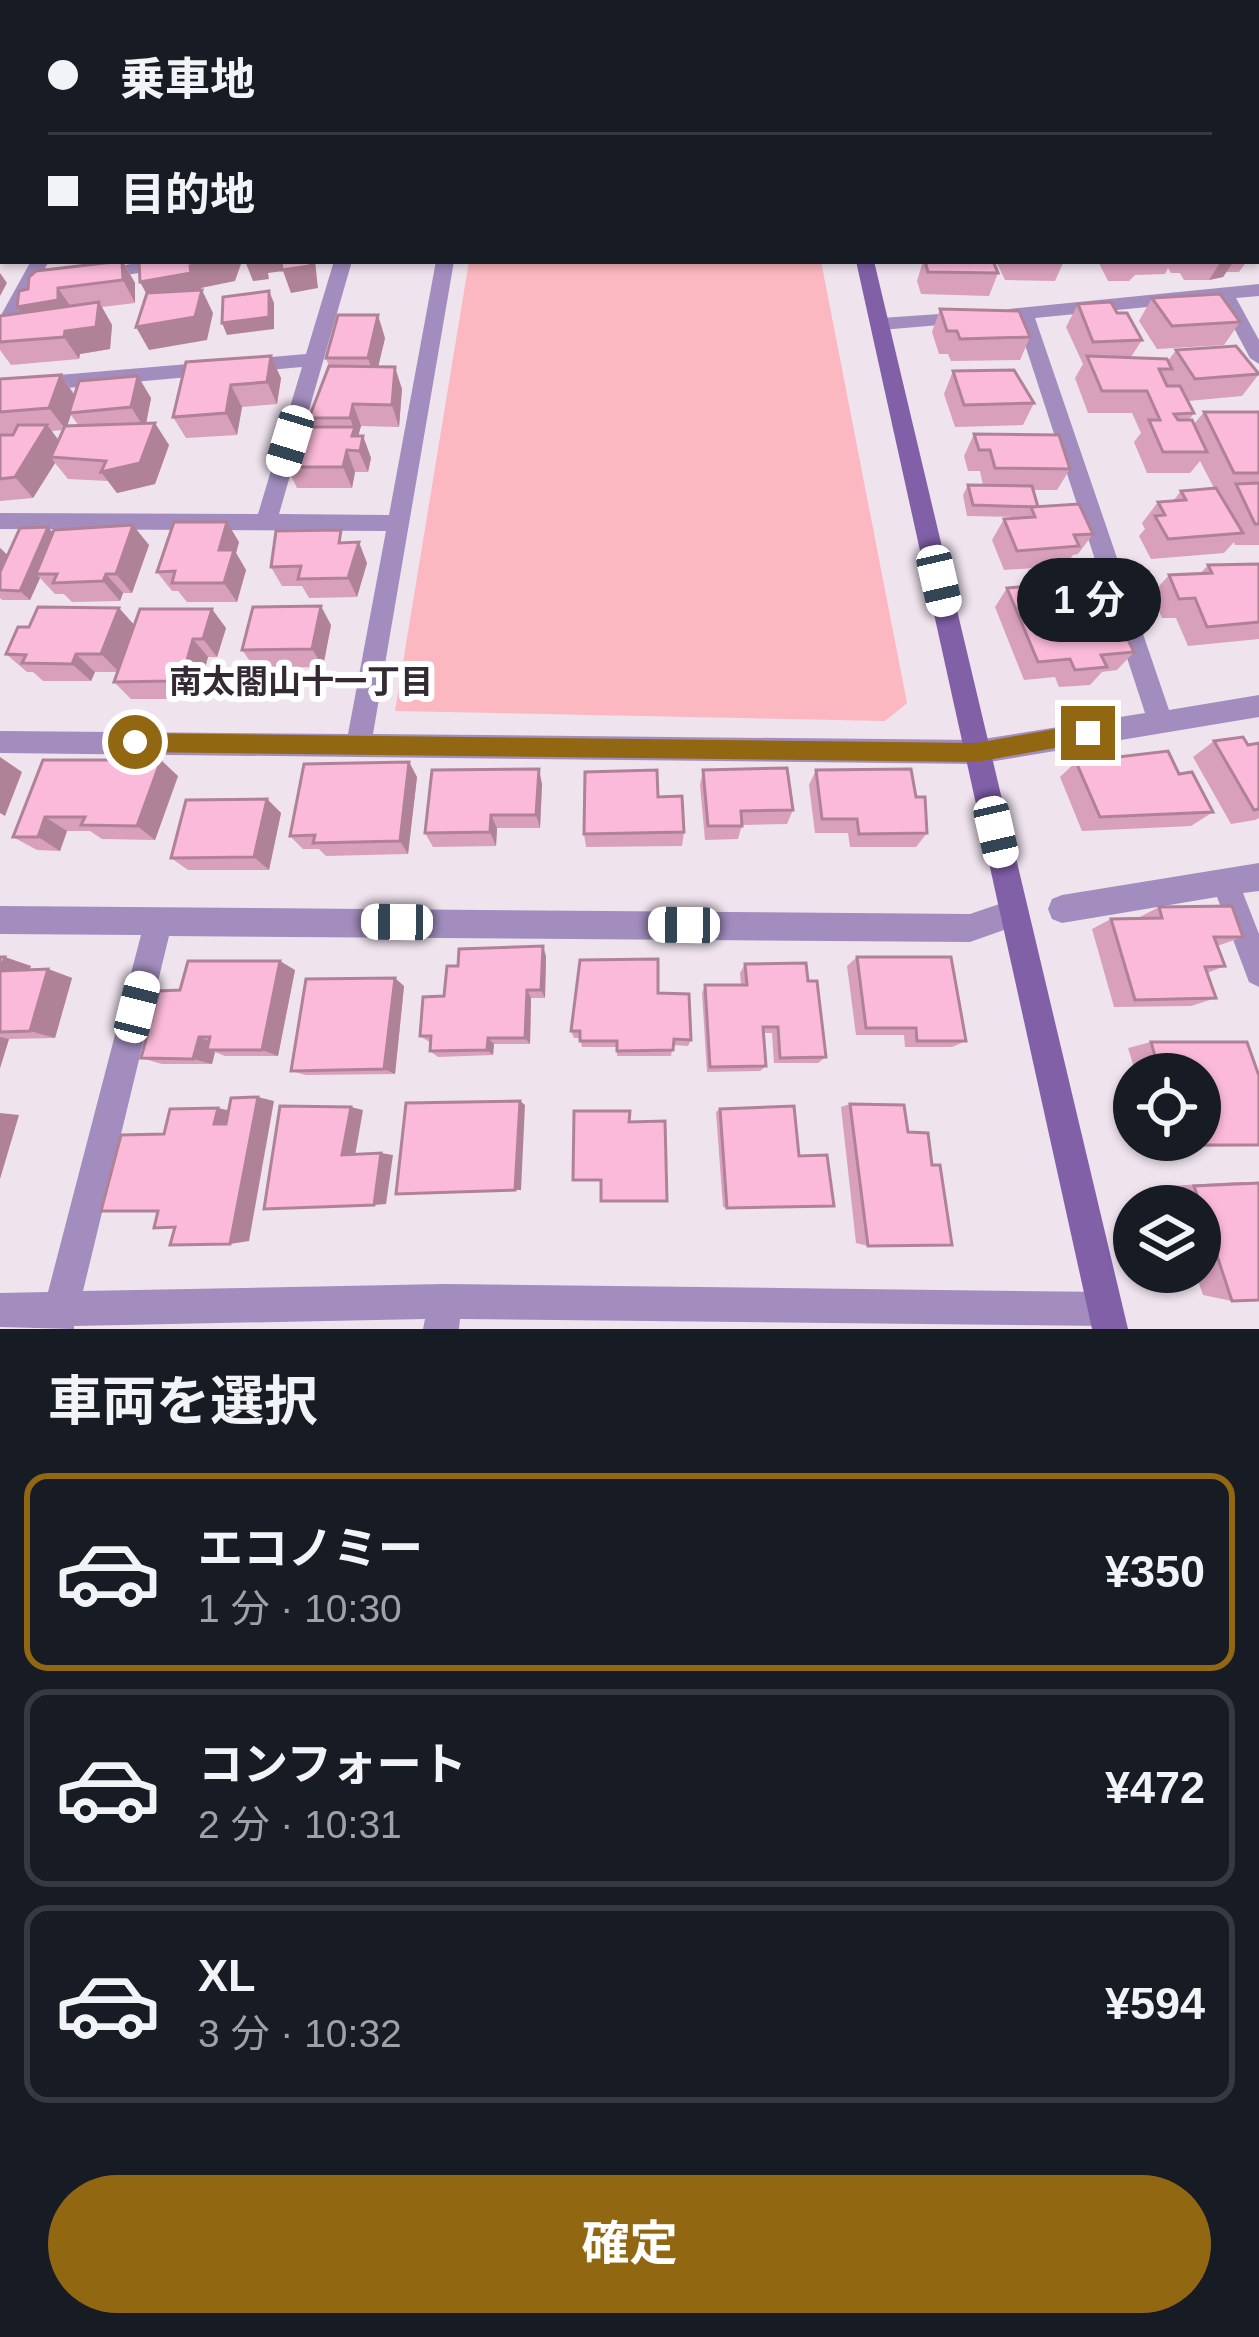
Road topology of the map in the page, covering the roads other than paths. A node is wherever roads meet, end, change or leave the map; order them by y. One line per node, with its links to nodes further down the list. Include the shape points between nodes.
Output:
1 (38, 264): 8 (street)
2 (161, 264): 6 (street)
3 (343, 264): 15 (street)
4 (444, 264): 19 (street)
5 (867, 264): 12 (street)
6 (68, 280)
7 (46, 284): 8 (street)
8 (23, 288): 13 (street)
9 (1259, 290): 10 (street)
10 (1226, 295): 11 (street); 14 (street)
11 (1024, 314): 12 (street); 21 (street)
12 (881, 324): 24 (street)
13 (0, 334)
14 (1259, 358)
15 (314, 359): 16 (street); 18 (street)
16 (0, 387)
17 (0, 521): 18 (street)
18 (266, 523): 19 (street)
19 (395, 524): 23 (street)
20 (1259, 706): 21 (street)
21 (1160, 720): 24 (street)
22 (0, 742): 23 (street)
23 (359, 743): 24 (street)
24 (977, 752): 28 (street)
25 (1259, 877): 26 (street)
26 (1225, 881): 27 (street); 31 (street)
27 (1062, 909)
28 (1014, 913): 30 (street, via 970,928); 35 (street)
29 (0, 920): 30 (street)
30 (159, 920): 36 (street)
31 (1259, 972)
32 (0, 1310): 36 (street)
33 (442, 1315): 34 (street); 36 (street)
34 (819, 1319): 35 (street)
35 (1108, 1319)
36 (59, 1320)

